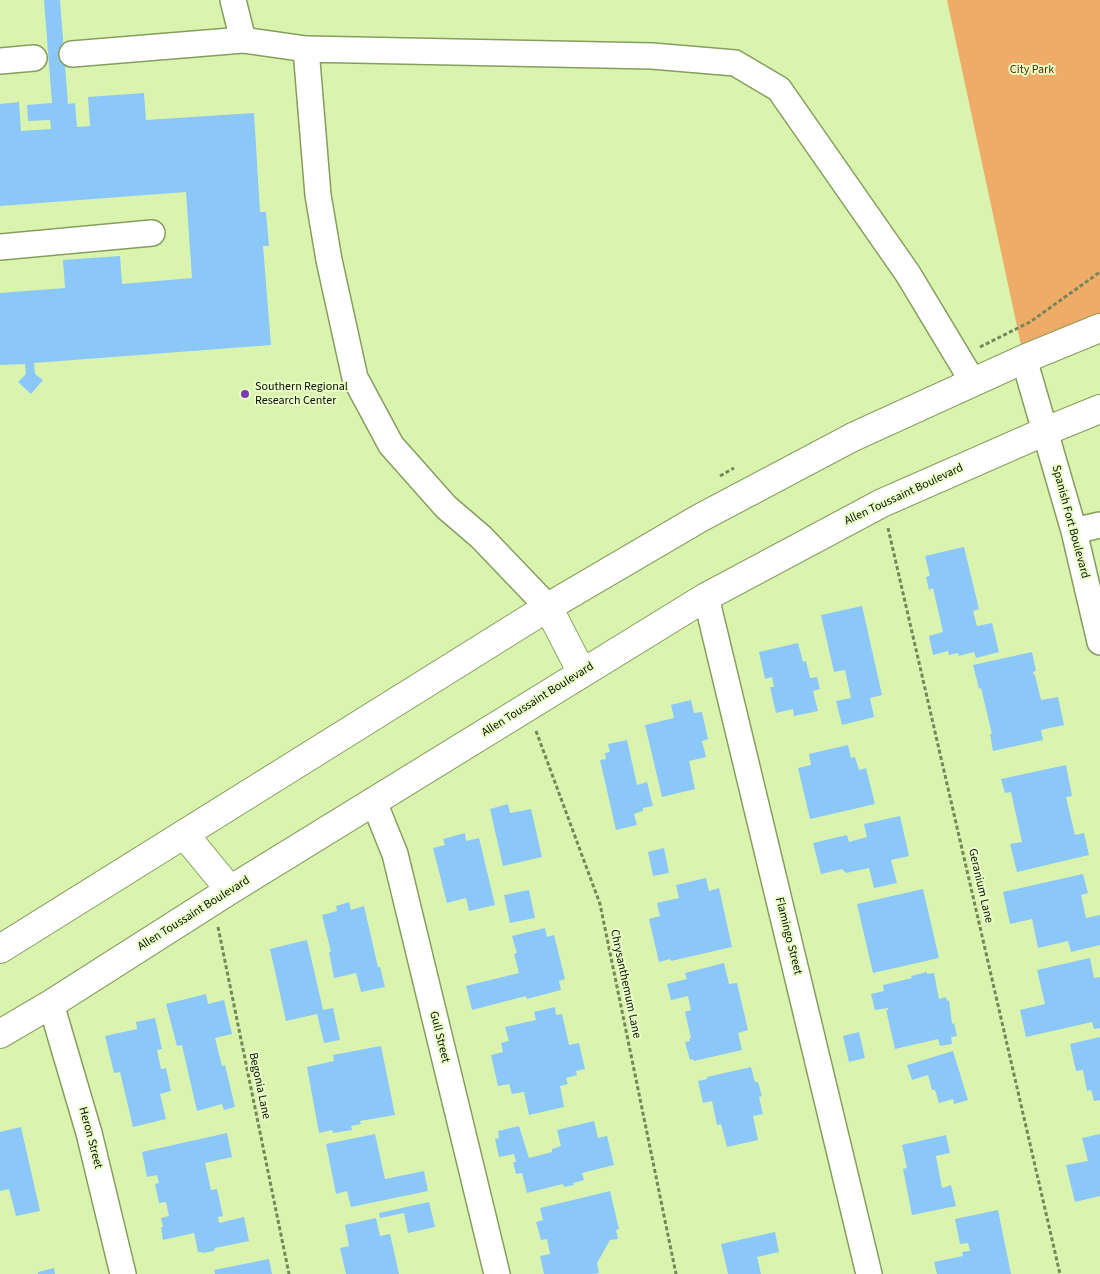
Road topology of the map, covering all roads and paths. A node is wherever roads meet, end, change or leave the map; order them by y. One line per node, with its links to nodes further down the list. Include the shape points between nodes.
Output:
1 (233, 0): 2 (street)
2 (243, 40): 3 (street); 4 (street)
3 (306, 49): 11 (street, via 652,56 736,63 779,89 908,274); 18 (street, via 318,195 355,378 391,445 446,506)
4 (72, 54)
5 (34, 58): 6 (street)
6 (0, 61)
7 (152, 233): 8 (street)
8 (0, 247)
9 (1099, 334): 10 (main road)
10 (1024, 359): 11 (main road); 13 (street, Spanish Fort Boulevard)
11 (973, 382): 18 (main road, via 854,437 700,518)
12 (1100, 409): 13 (main road, Allen Toussaint Boulevard)
13 (1046, 431): 14 (main road, Allen Toussaint Boulevard); 16 (street, Spanish Fort Boulevard)
14 (882, 503): 17 (main road, Allen Toussaint Boulevard); 33 (path, Geranium Lane)
15 (1100, 525): 16 (street)
16 (1074, 531): 19 (street, Spanish Fort Boulevard)
17 (706, 597): 20 (main road, Allen Toussaint Boulevard); 32 (street, Flamingo Street)
18 (548, 606): 20 (main road); 23 (main road)
19 (1100, 642)
20 (582, 673): 21 (main road, Allen Toussaint Boulevard)
21 (527, 707): 22 (main road, Allen Toussaint Boulevard); 31 (path, Chrysanthemum Lane, via 600,904)
22 (374, 802): 24 (main road, Allen Toussaint Boulevard); 30 (street, Gull Street, via 395,854)
23 (184, 834): 24 (main road); 25 (main road)
24 (221, 896): 26 (main road, Allen Toussaint Boulevard); 29 (path, Begonia Lane)
25 (0, 949)
26 (51, 1004): 27 (main road, Allen Toussaint Boulevard); 28 (street, Heron Street, via 89,1133)
27 (0, 1034)
28 (123, 1274)
29 (289, 1274)
30 (497, 1274)
31 (676, 1274)
32 (869, 1274)
33 (1060, 1274)

